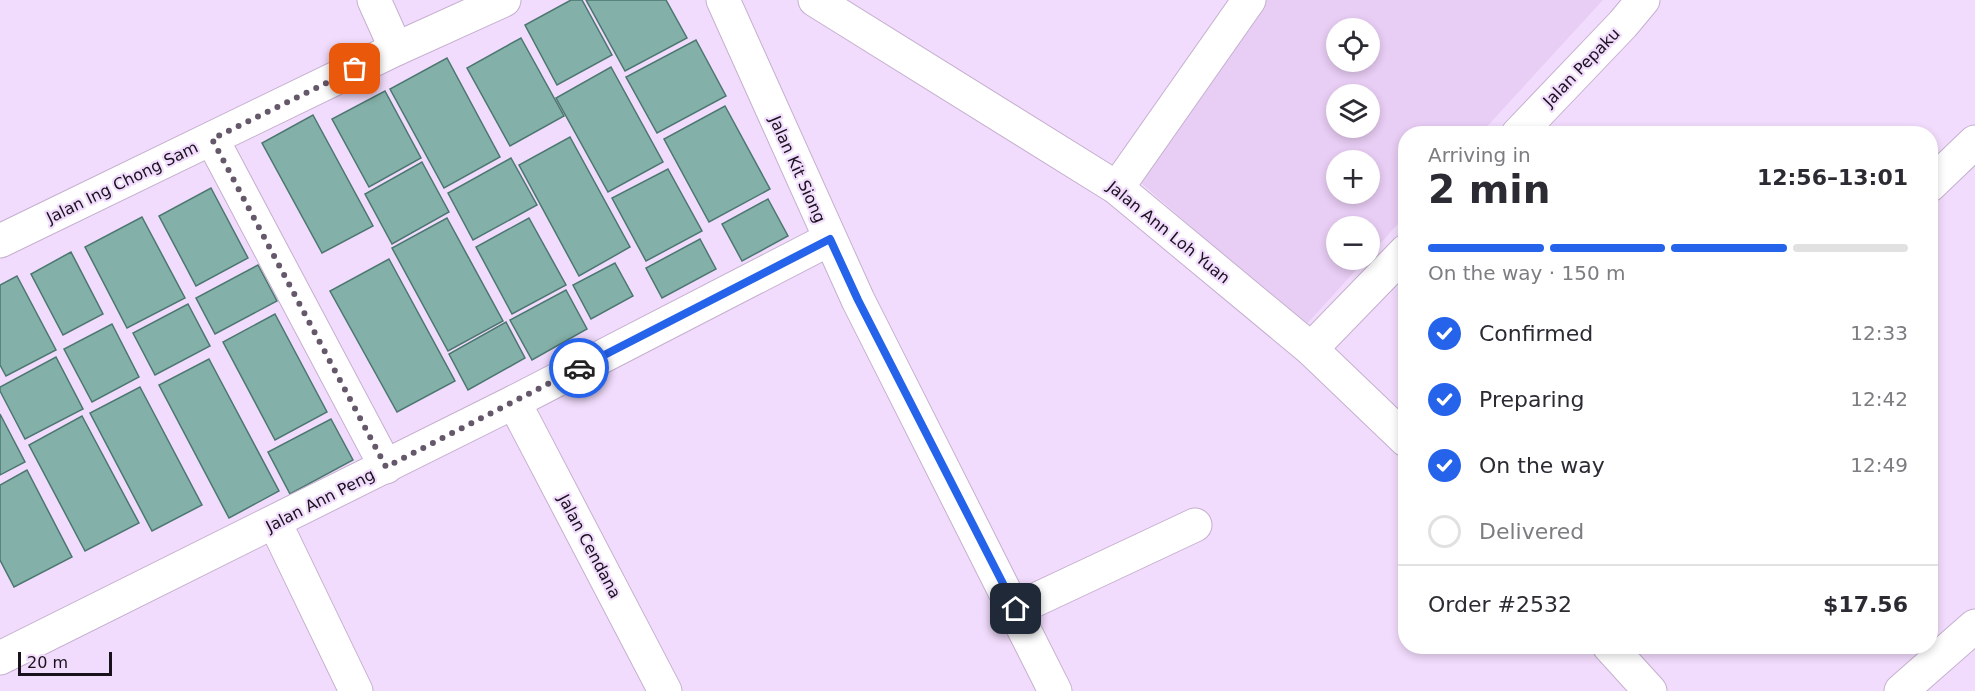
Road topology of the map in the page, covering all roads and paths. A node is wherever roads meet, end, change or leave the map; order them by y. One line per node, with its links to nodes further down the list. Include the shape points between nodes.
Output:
1 (374, 0): 7 (street)
2 (504, 0): 7 (street, Jalan Ing Chong Sam)
3 (723, 0): 13 (street, Jalan Kit Siong)
4 (815, 0): 12 (street, Jalan Ann Loh Yuan)
5 (1249, 0): 12 (street)
6 (1643, 0): 8 (street, Jalan Pepaku)
7 (396, 49): 9 (street, Jalan Ing Chong Sam)
8 (1526, 126)
9 (212, 139): 14 (street, Jalan Ing Chong Sam); 19 (street)
10 (1975, 142): 11 (street)
11 (1938, 177)
12 (1117, 188): 16 (street, Jalan Ann Loh Yuan)
13 (830, 239): 17 (street, Jalan Ann Peng); 22 (street, Jalan Kit Siong)
14 (0, 241)
15 (1398, 259): 16 (street)
16 (1311, 349): 18 (street, Jalan Ann Loh Yuan)
17 (514, 402): 19 (street, Jalan Ann Peng); 27 (street, Jalan Cendana)
18 (1398, 433)
19 (386, 467): 20 (street, Jalan Ann Peng)
20 (275, 523): 25 (street, Jalan Ann Peng); 26 (street)
21 (1194, 525): 22 (street)
22 (1016, 609): 28 (street, Jalan Kit Siong)
23 (1975, 626): 30 (street)
24 (1616, 654): 29 (street)
25 (0, 658)
26 (356, 691)
27 (665, 691)
28 (1055, 691)
29 (1650, 691)
30 (1902, 691)

